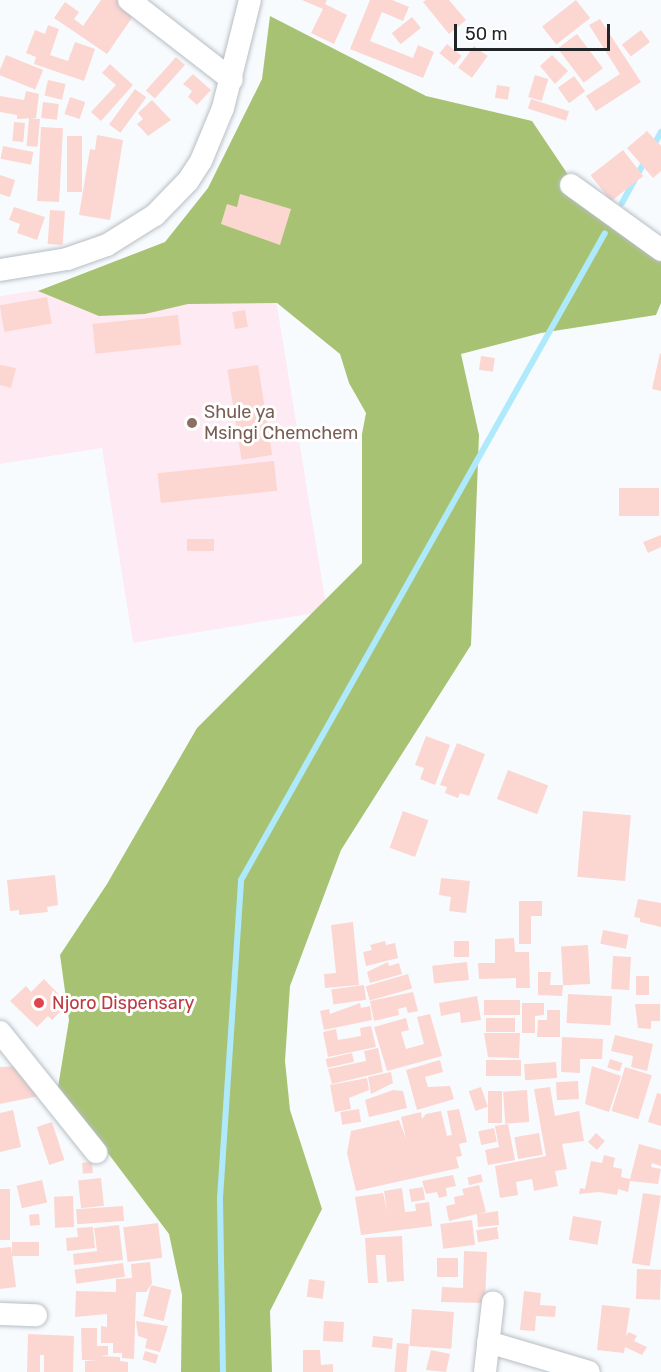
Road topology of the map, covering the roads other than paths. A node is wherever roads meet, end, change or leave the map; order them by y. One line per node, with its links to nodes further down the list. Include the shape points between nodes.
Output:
1 (129, 0): 3 (street)
2 (250, 0): 3 (street)
3 (232, 80): 6 (street, via 201,160 155,215 107,245 67,259)
4 (571, 184): 5 (street)
5 (661, 250)
6 (0, 270)
7 (0, 1032): 8 (street)
8 (96, 1152)
9 (493, 1302): 12 (street)
10 (0, 1314): 11 (street)
11 (36, 1315)
12 (488, 1342): 13 (street); 14 (street)
13 (485, 1372)
14 (589, 1372)

